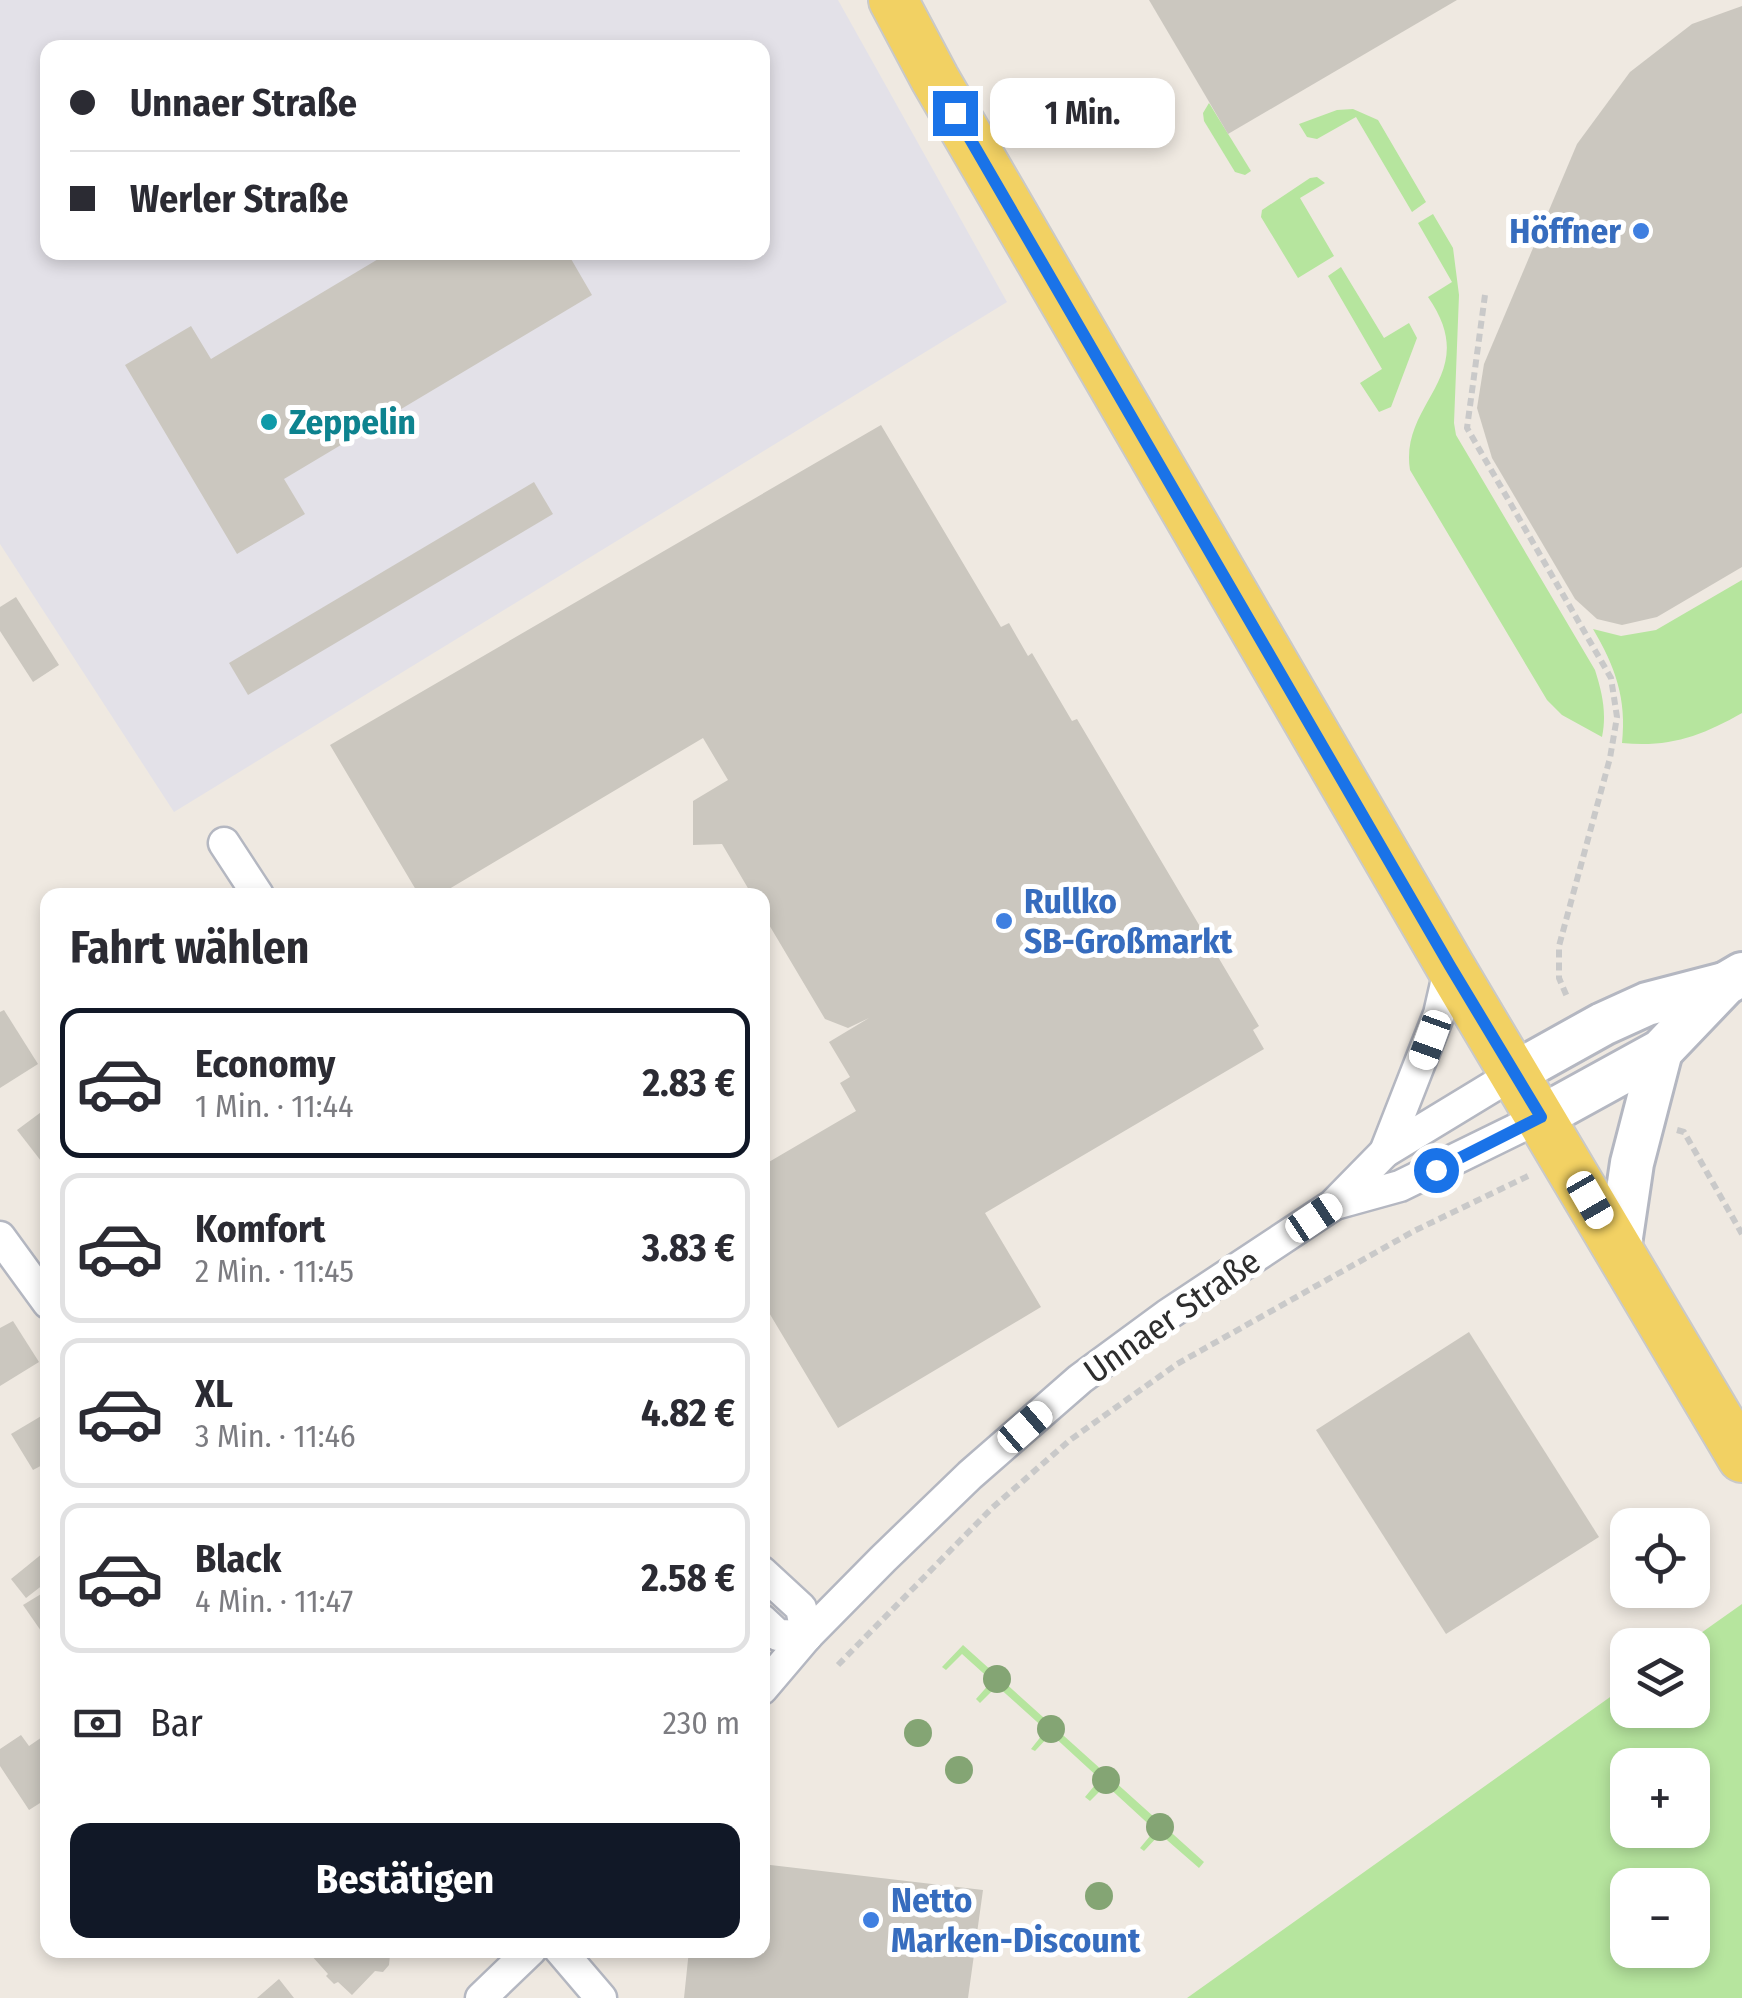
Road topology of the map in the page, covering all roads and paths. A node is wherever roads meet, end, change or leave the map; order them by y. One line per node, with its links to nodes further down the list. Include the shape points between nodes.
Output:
1 (892, 0): 5 (main road)
2 (1486, 295): 7 (path, via 1467,428 1610,678 1617,717 1559,946 1559,978)
3 (224, 843): 4 (street)
4 (253, 888)
5 (1450, 966): 9 (main road); 12 (street, Unnaer Straße, via 1439,1014)
6 (1734, 979): 7 (main road, Unnaer Straße, via 1647,1004); 8 (main road, Unnaer Straße)
7 (1585, 1034): 9 (main road, Unnaer Straße)
8 (1661, 1052): 10 (main road); 11 (main road, Unnaer Straße)
9 (1514, 1073): 11 (main road); 12 (street, Unnaer Straße)
10 (1643, 1121): 14 (path, via 1684,1132); 16 (main road)
11 (1552, 1136): 13 (street, Unnaer Straße); 16 (main road); 22 (path, via 1500,1192 1382,1249 1177,1364 1070,1440 992,1508)
12 (1385, 1152): 13 (street, Unnaer Straße)
13 (1332, 1205): 21 (street, Unnaer Straße, via 1080,1379 970,1475)
14 (1742, 1234)
15 (0, 1237): 17 (street)
16 (1619, 1251): 18 (main road)
17 (40, 1292)
18 (1742, 1458)
19 (770, 1579): 21 (street, via 801,1608)
20 (770, 1628): 21 (street, via 778,1635)
21 (807, 1636): 23 (street, Unnaer Straße)
22 (838, 1665)
23 (770, 1680)
24 (523, 1958): 26 (street)
25 (567, 1958): 27 (street)
26 (482, 1998)
27 (601, 1998)

